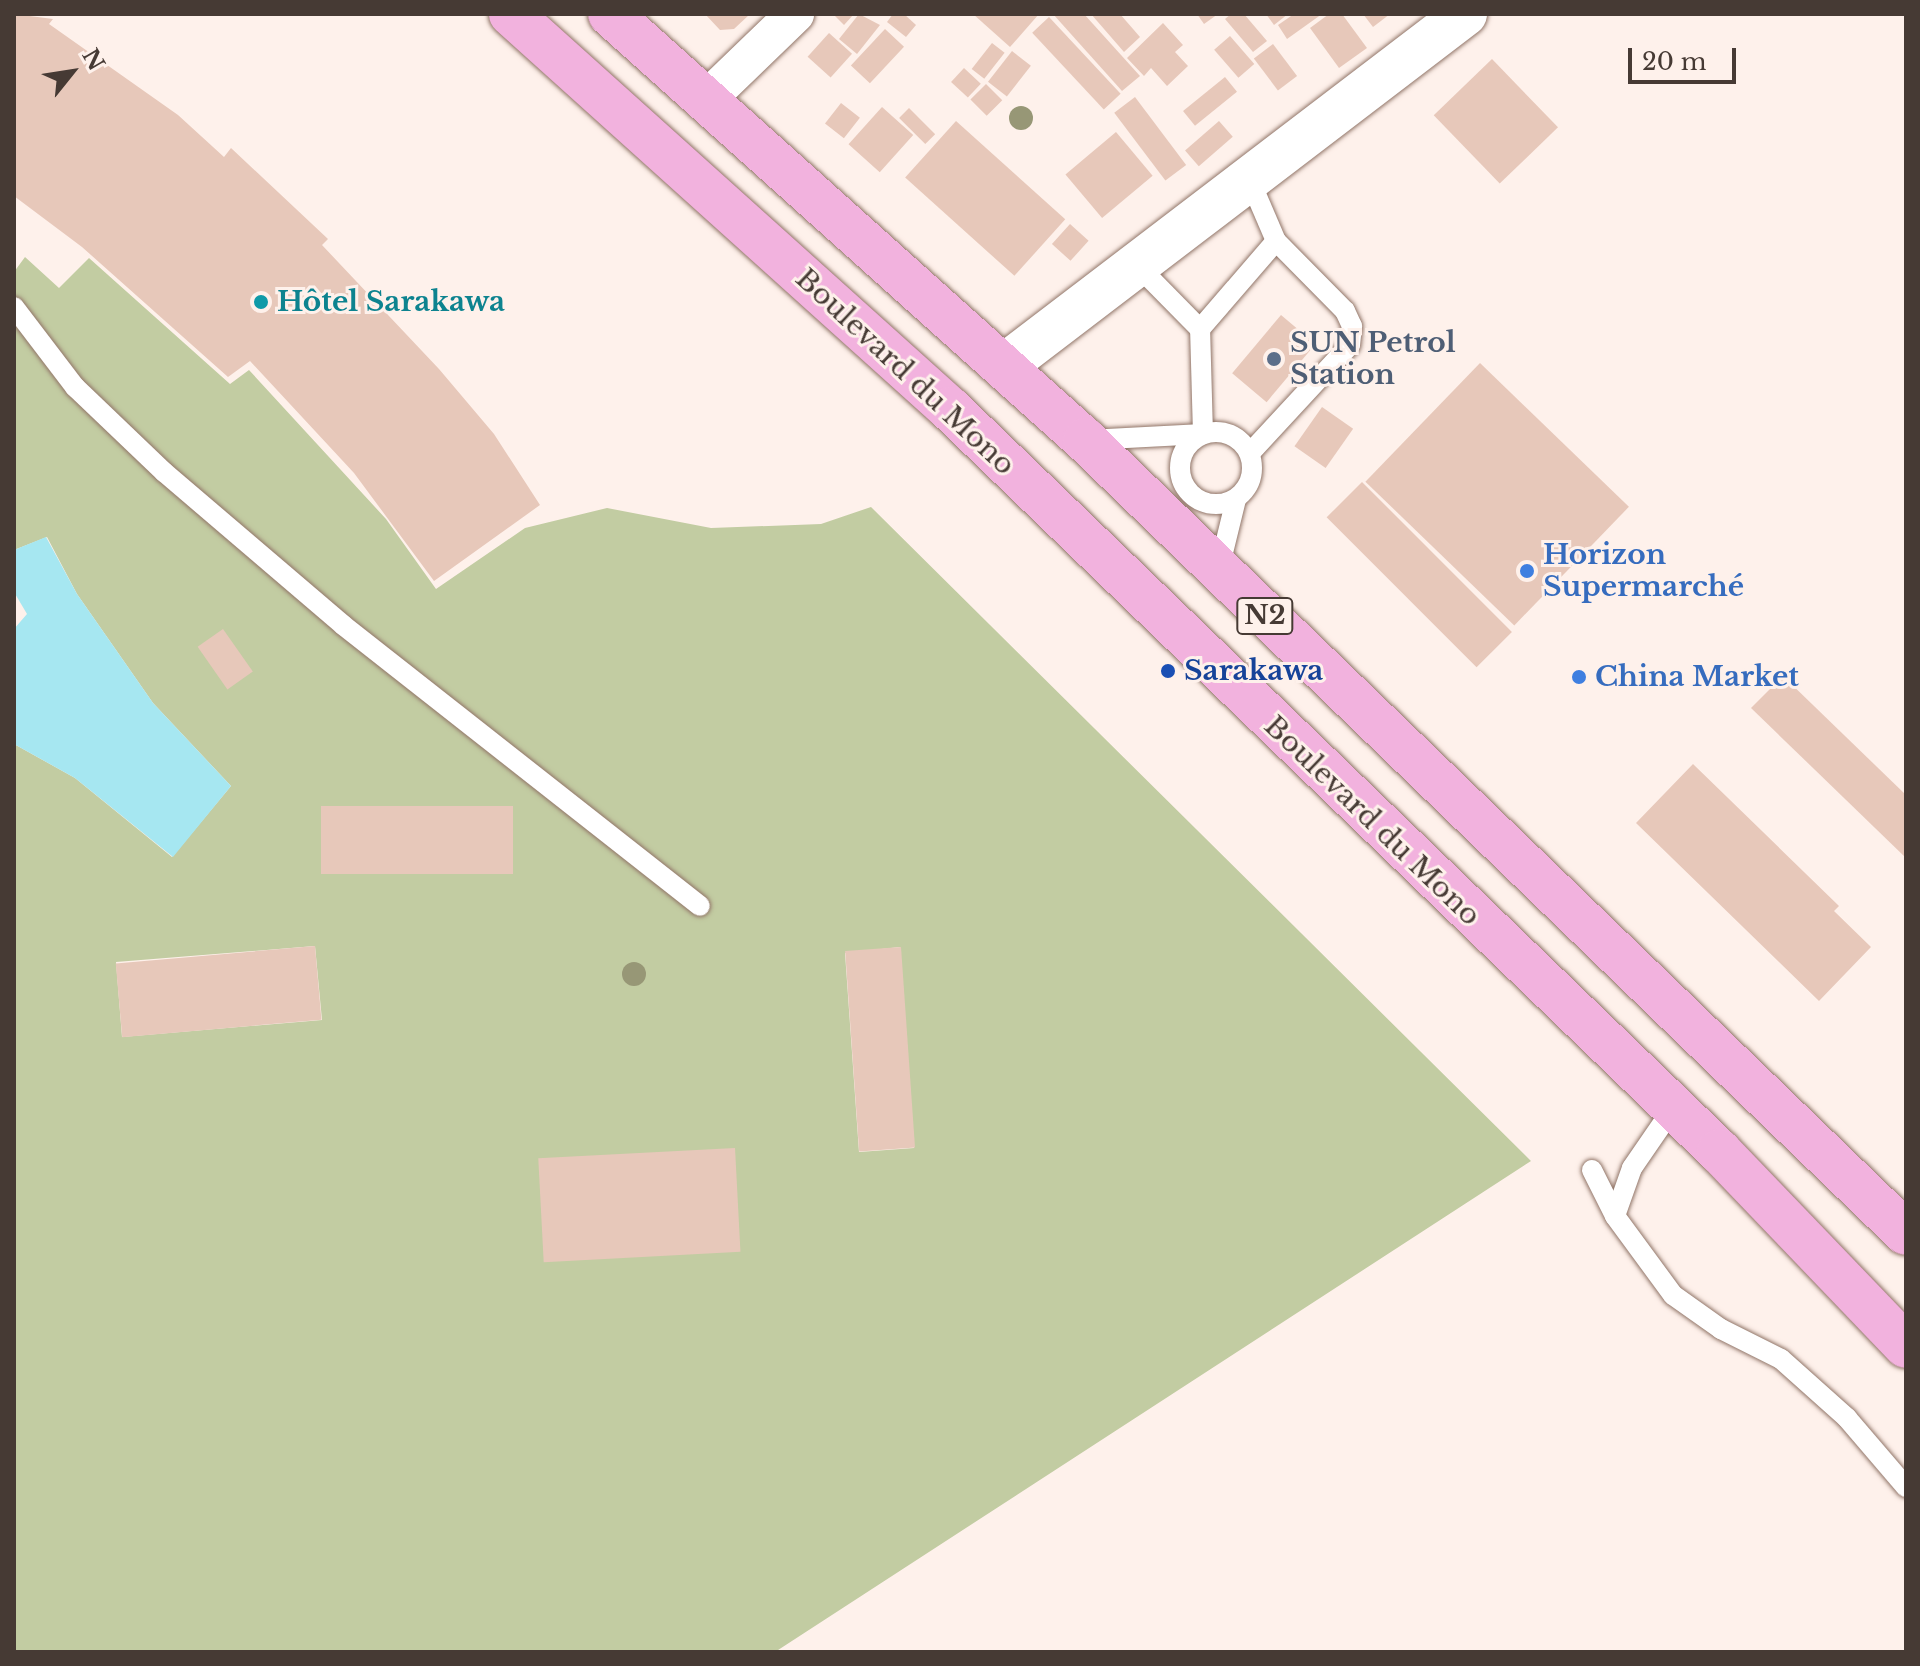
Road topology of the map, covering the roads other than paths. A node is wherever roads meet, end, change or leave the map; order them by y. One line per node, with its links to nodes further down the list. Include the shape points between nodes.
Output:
1 (511, 14): 18 (highway, Boulevard du Mono / N2, via 950,409)
2 (610, 14): 5 (highway, N2)
3 (795, 14): 5 (street)
4 (1465, 14): 6 (street)
5 (706, 100): 11 (highway, N2)
6 (1249, 178): 7 (lane); 8 (street)
7 (1276, 241): 10 (lane); 14 (lane, via 1345,311 1352,326 1350,345)
8 (1137, 265): 10 (lane); 11 (street)
9 (14, 307): 17 (lane, via 75,387 164,472 343,625)
10 (1200, 329): 12 (lane)
11 (1004, 366): 13 (highway, N2)
12 (1203, 434): 13 (lane); 14 (lane, via 1229,434); 15 (lane, via 1184,451 1184,485 1202,502 1214,505)
13 (1085, 440): 16 (highway, N2)
14 (1250, 453): 15 (lane, via 1251,479)
15 (1236, 499): 16 (lane)
16 (1218, 572): 21 (highway, N2)
17 (700, 906)
18 (1674, 1107): 20 (lane, via 1632,1168); 22 (highway, Boulevard du Mono / N2)
19 (1592, 1170): 20 (lane)
20 (1615, 1216): 23 (lane, via 1673,1295 1721,1329 1781,1359 1847,1418)
21 (1906, 1233)
22 (1906, 1346)
23 (1906, 1487)

